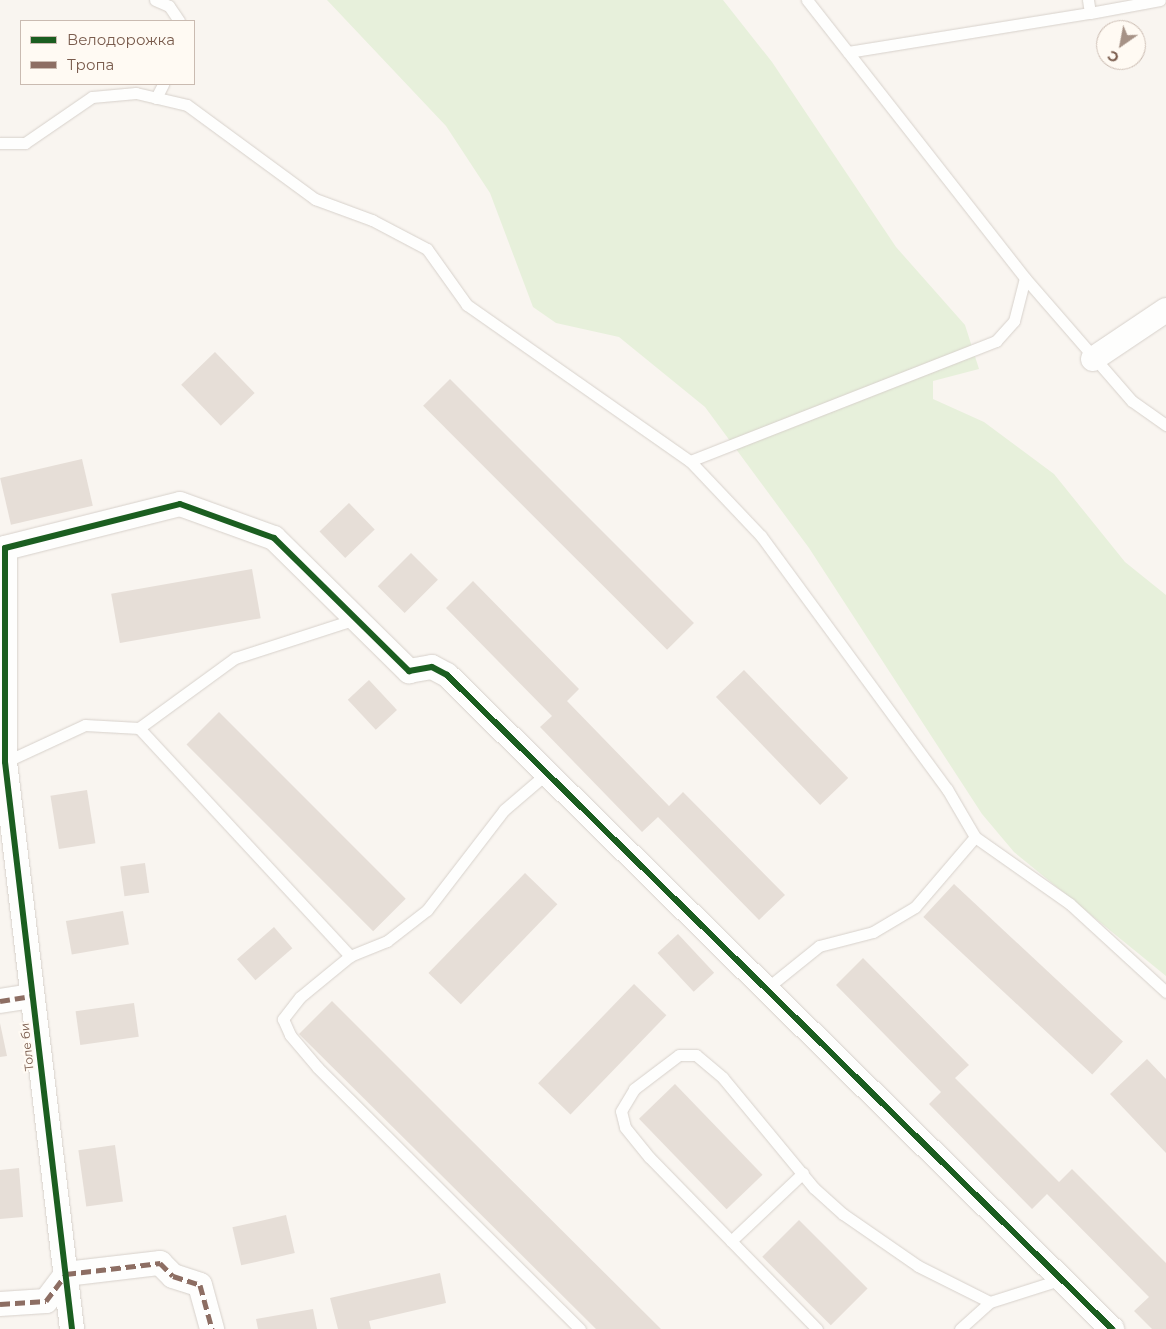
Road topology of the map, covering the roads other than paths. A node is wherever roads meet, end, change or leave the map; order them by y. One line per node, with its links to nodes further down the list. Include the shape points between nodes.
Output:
1 (155, 0): 6 (lane, via 169,6)
2 (807, 0): 7 (lane)
3 (1088, 0): 5 (lane)
4 (1160, 0): 5 (lane)
5 (1090, 13): 7 (lane)
6 (178, 20)
7 (848, 52): 11 (lane)
8 (162, 85): 9 (lane)
9 (156, 98): 10 (lane, via 136,93 92,97 25,143); 15 (lane, via 187,105 315,199 372,220 427,249 468,305)
10 (0, 142)
11 (1025, 278): 13 (lane); 15 (lane, via 1014,321 996,340)
12 (1166, 310): 13 (street)
13 (1093, 358): 14 (lane, via 1132,400)
14 (1166, 425)
15 (690, 461): 21 (lane, via 785,568 947,789)
16 (356, 619): 17 (street, Толе би, via 274,538 180,504 5,548); 18 (lane, via 235,658); 20 (street, via 410,672 432,667 447,675)
17 (3, 728): 19 (street, Толе би)
18 (139, 728): 19 (lane, via 85,725); 22 (lane)
19 (5, 762): 25 (street, Толе би)
20 (546, 774): 22 (lane, via 504,810 426,910 387,941); 23 (street)
21 (975, 837): 23 (lane, via 915,907 873,932 819,946); 24 (lane, via 1070,904)
22 (350, 956): 35 (lane, via 300,997 284,1019 290,1035)
23 (767, 988): 30 (street)
24 (1166, 992)
25 (32, 996): 26 (street); 29 (street, Толе би)
26 (0, 1000)
27 (803, 1173): 28 (lane); 28 (lane, via 723,1078 696,1055 679,1055 634,1089 621,1111 625,1127); 31 (lane, via 843,1214 903,1255)
28 (731, 1241): 36 (lane)
29 (66, 1274): 32 (street, via 46,1301); 33 (street, Толе би); 34 (street, via 160,1263 173,1276 200,1285)
30 (1062, 1279): 31 (lane); 38 (street)
31 (990, 1302): 37 (lane)
32 (0, 1304)
33 (72, 1329)
34 (212, 1329)
35 (580, 1329)
36 (817, 1329)
37 (960, 1329)
38 (1112, 1329)

